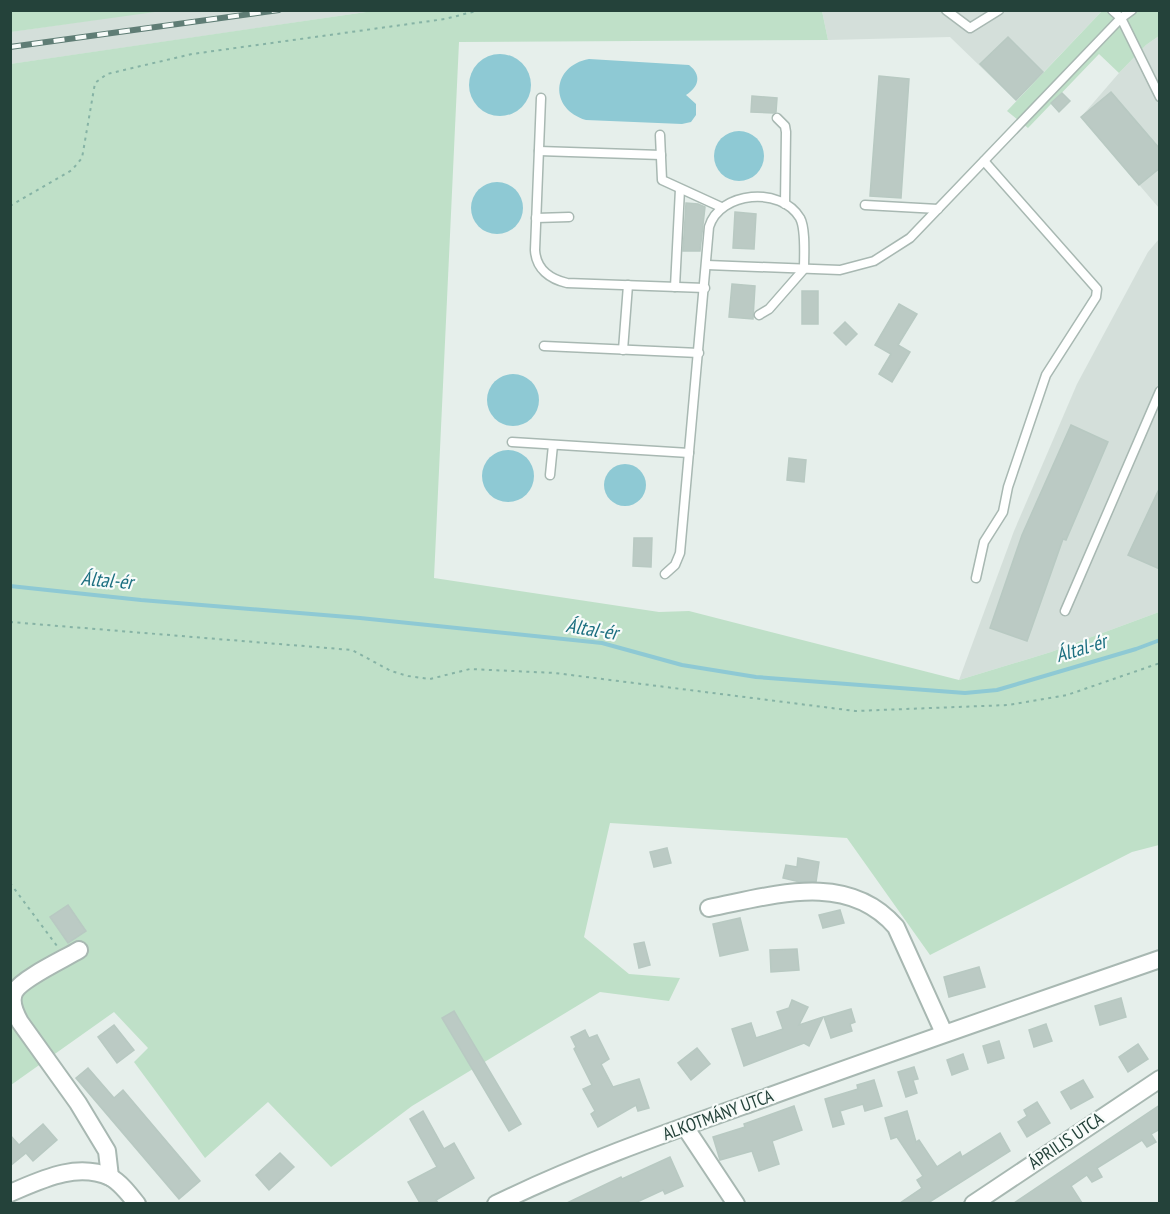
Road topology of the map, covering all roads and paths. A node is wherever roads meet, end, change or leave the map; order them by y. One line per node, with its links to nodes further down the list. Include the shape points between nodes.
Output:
1 (480, 10): 16 (path, via 445,19 192,54 107,74 95,83 82,158 72,170)
2 (946, 10): 3 (lane, via 970,28)
3 (999, 10)
4 (1112, 10): 6 (lane)
5 (1132, 10): 6 (lane)
6 (1121, 18): 7 (lane); 13 (lane)
7 (1160, 97)
8 (541, 98): 11 (lane)
9 (777, 118): 15 (lane, via 786,132)
10 (660, 135): 12 (lane)
11 (539, 151): 12 (lane); 21 (lane)
12 (661, 155): 14 (lane, via 662,180)
13 (984, 161): 19 (lane); 37 (lane, via 1097,289 1096,297 1046,375 1003,512 984,542)
14 (680, 189): 18 (lane); 25 (lane)
15 (784, 204): 18 (lane, via 755,197 737,199); 23 (lane, via 802,222)
16 (10, 206)
17 (865, 206): 19 (lane)
18 (721, 207): 22 (lane, via 709,227)
19 (938, 209): 23 (lane, via 910,238 874,261 840,270)
20 (569, 217): 21 (lane)
21 (536, 218): 24 (lane, via 535,258 551,278 567,283)
22 (707, 266): 23 (lane); 26 (lane)
23 (804, 269): 27 (lane)
24 (628, 285): 25 (lane); 29 (lane)
25 (675, 287): 26 (lane)
26 (705, 288): 30 (lane)
27 (759, 315)
28 (544, 346): 29 (lane)
29 (623, 350): 30 (lane)
30 (699, 353): 34 (lane)
31 (1160, 391): 38 (lane)
32 (513, 442): 33 (lane)
33 (553, 445): 34 (lane); 35 (lane)
34 (690, 453): 36 (lane, via 680,553)
35 (550, 475)
36 (665, 574)
37 (976, 578)
38 (1065, 611)
39 (10, 622): 40 (path, via 352,650 391,671 430,679 470,669 555,673 855,711 1008,705 1067,695)
40 (1160, 663)
41 (10, 883): 43 (path)
42 (709, 908): 45 (street, via 811,890 871,906 896,927)
43 (72, 954): 48 (street, via 22,983 13,992 12,1003 20,1022 78,1103 106,1151)
44 (1160, 959): 45 (street, ALKOTMÁNY UTCA)
45 (944, 1033): 47 (street, ALKOTMÁNY UTCA)
46 (1160, 1079): 53 (street, ÁPRILIS UTCA)
47 (685, 1127): 51 (street, ALKOTMÁNY UTCA); 52 (street)
48 (110, 1177): 49 (street, via 72,1172); 50 (street)
49 (10, 1193)
50 (137, 1203)
51 (496, 1203)
52 (736, 1203)
53 (973, 1203)

